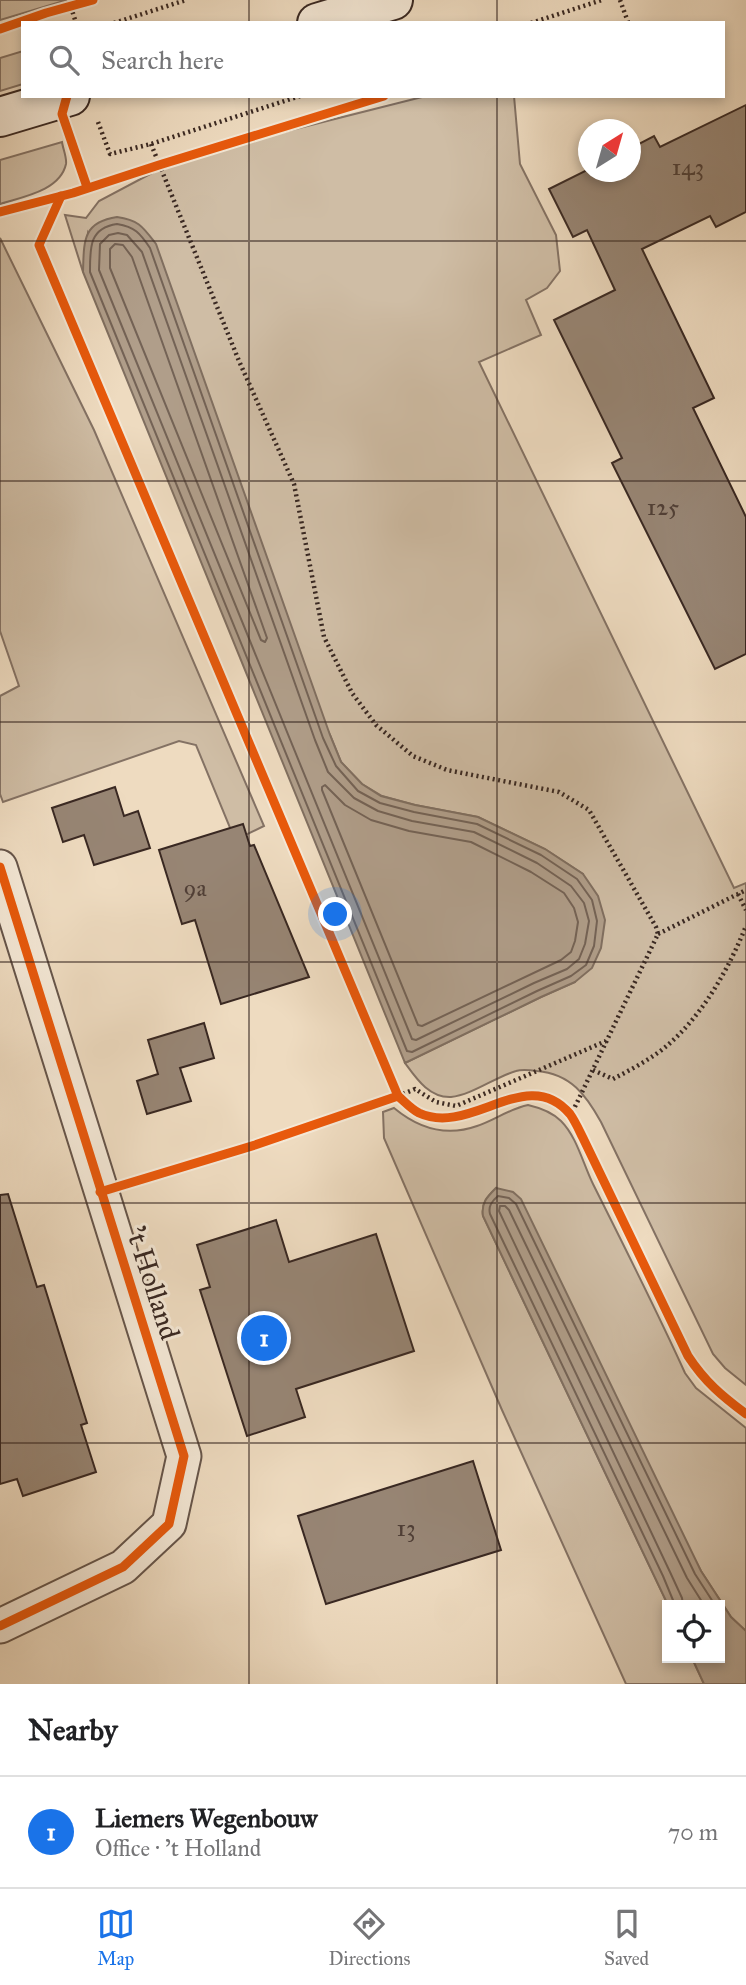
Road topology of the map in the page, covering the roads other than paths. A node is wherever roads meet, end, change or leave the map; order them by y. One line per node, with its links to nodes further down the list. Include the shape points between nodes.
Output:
1 (393, 0): 2 (street)
2 (324, 21)
3 (83, 106): 4 (street)
4 (0, 117)
5 (0, 867): 6 (street, 't Holland, via 184,1456 169,1524 123,1567)
6 (0, 1626)

